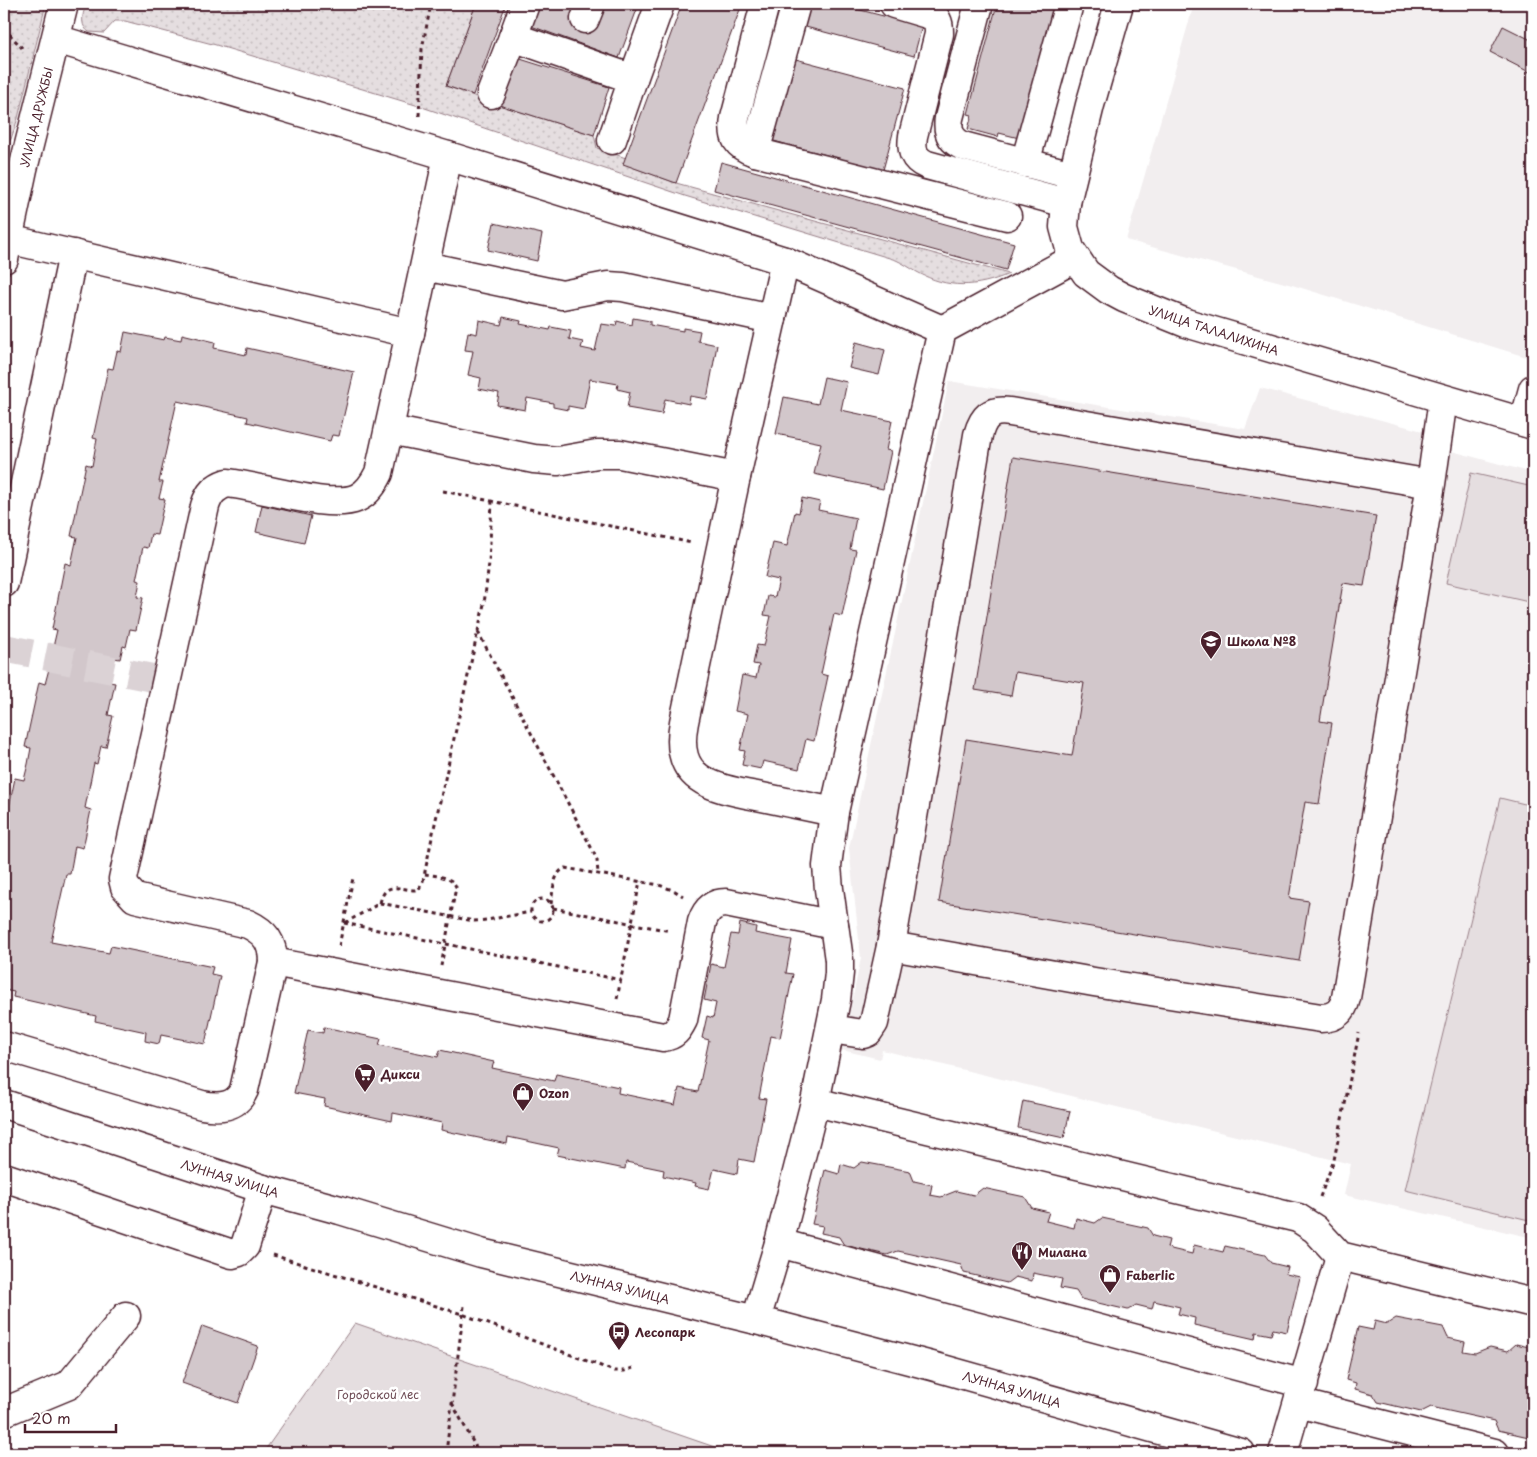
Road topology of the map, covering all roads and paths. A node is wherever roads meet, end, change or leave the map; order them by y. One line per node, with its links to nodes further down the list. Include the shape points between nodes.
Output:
1 (64, 4): 12 (street, УЛИЦА ДРУЖБЫ)
2 (431, 4): 16 (path, via 422,49)
3 (525, 4): 11 (street)
4 (660, 4): 13 (street)
5 (765, 4): 17 (street, via 734,126 740,145)
6 (796, 4): 17 (street)
7 (894, 4): 22 (street, via 934,16 940,27 913,136 912,152 915,157 927,165)
8 (979, 4): 19 (street, via 951,108 949,132 951,138 963,146)
9 (1069, 4): 19 (street)
10 (1119, 4): 21 (street, УЛИЦА ТАЛАЛИХИНА)
11 (513, 36): 13 (street); 14 (street)
12 (56, 39): 16 (street); 20 (street, УЛИЦА ДРУЖБЫ)
13 (633, 79): 15 (street)
14 (492, 94)
15 (612, 140)
16 (415, 146): 18 (street)
17 (756, 152): 23 (street)
18 (448, 156): 27 (street); 28 (street)
19 (1025, 163): 21 (street)
20 (13, 167): 24 (street, УЛИЦА ДРУЖБЫ)
21 (1072, 176): 22 (street, УЛИЦА ТАЛАЛИХИНА)
22 (1066, 203): 26 (street, УЛИЦА ТАЛАЛИХИНА, via 1064,227)
23 (1007, 216)
24 (6, 249): 25 (street)
25 (73, 254): 31 (street); 41 (street)
26 (1075, 258): 30 (street); 33 (street, УЛИЦА ТАЛАЛИХИНА, via 1086,273 1109,290 1163,315)
27 (785, 261): 29 (street); 30 (street)
28 (424, 266): 29 (street, via 562,295 608,286 623,287); 31 (street)
29 (772, 319): 36 (street)
30 (942, 330): 43 (street)
31 (410, 332): 35 (street)
32 (1533, 389): 34 (street)
33 (1443, 399): 34 (street, УЛИЦА ТАЛАЛИХИНА); 37 (street)
34 (1528, 424)
35 (390, 430): 36 (street, via 534,459 558,461 597,454 620,454); 59 (street, via 379,473 374,483 357,498 324,501 227,483 213,490 208,497 124,872 125,887 135,898 257,928 270,941)
36 (736, 477): 40 (street)
37 (1431, 484): 58 (street, via 1010,412 988,415 978,435); 58 (street, via 1346,998 1337,1015 1321,1018)
38 (443, 491): 39 (path)
39 (492, 501): 40 (path); 42 (path, via 487,586)
40 (720, 549): 43 (street, via 681,734 683,756 695,775 714,787)
41 (4, 583)
42 (478, 631): 44 (path); 45 (path, via 595,855)
43 (834, 812): 56 (street, via 827,866)
44 (425, 874): 48 (path, via 419,889 389,888 383,893); 52 (path, via 455,883)
45 (598, 874): 47 (path); 49 (path, via 562,869 556,877)
46 (353, 878): 53 (path)
47 (640, 882): 54 (path); 55 (path, via 675,891)
48 (380, 903): 52 (path); 53 (path)
49 (551, 904): 50 (path); 51 (path, via 537,900)
50 (553, 908): 51 (path, via 551,917 542,921 535,919); 54 (path)
51 (531, 912): 52 (path, via 480,921)
52 (451, 917): 57 (path)
53 (344, 923): 57 (path)
54 (632, 924): 55 (path); 60 (path)
55 (702, 925): 56 (street, via 713,906 719,903); 62 (street, via 682,1020 675,1032 663,1037)
56 (834, 925): 63 (street, via 839,973)
57 (445, 944): 60 (path); 61 (path)
58 (891, 946): 63 (street, via 871,1028 863,1034)
59 (273, 962): 61 (street); 64 (street, via 244,1090 238,1100 227,1106 211,1107 189,1102)
60 (621, 980): 62 (path)
61 (435, 993): 62 (street)
62 (612, 1028)
63 (831, 1029): 65 (street)
64 (4, 1046)
65 (815, 1102): 69 (street); 71 (street, via 1298,1218 1315,1229)
66 (4, 1104): 68 (street, ЛУННАЯ УЛИЦА)
67 (4, 1177): 70 (street, via 232,1254)
68 (262, 1189): 70 (street); 76 (street, ЛУННАЯ УЛИЦА, via 480,1253)
69 (779, 1243): 76 (street); 78 (street)
70 (245, 1246): 74 (path)
71 (1340, 1256): 72 (street); 78 (street)
72 (1533, 1302)
73 (464, 1306): 74 (path)
74 (462, 1314): 77 (path, via 614,1371); 79 (path)
75 (126, 1316): 80 (street, via 69,1385)
76 (756, 1320): 85 (street, ЛУННАЯ УЛИЦА)
77 (633, 1368)
78 (1301, 1393): 86 (street); 87 (street)
79 (452, 1403): 82 (path); 83 (path)
80 (4, 1412)
81 (632, 1449): 84 (path)
82 (446, 1453)
83 (479, 1453)
84 (647, 1453)
85 (1241, 1453)
86 (1283, 1453)
87 (1495, 1453)

